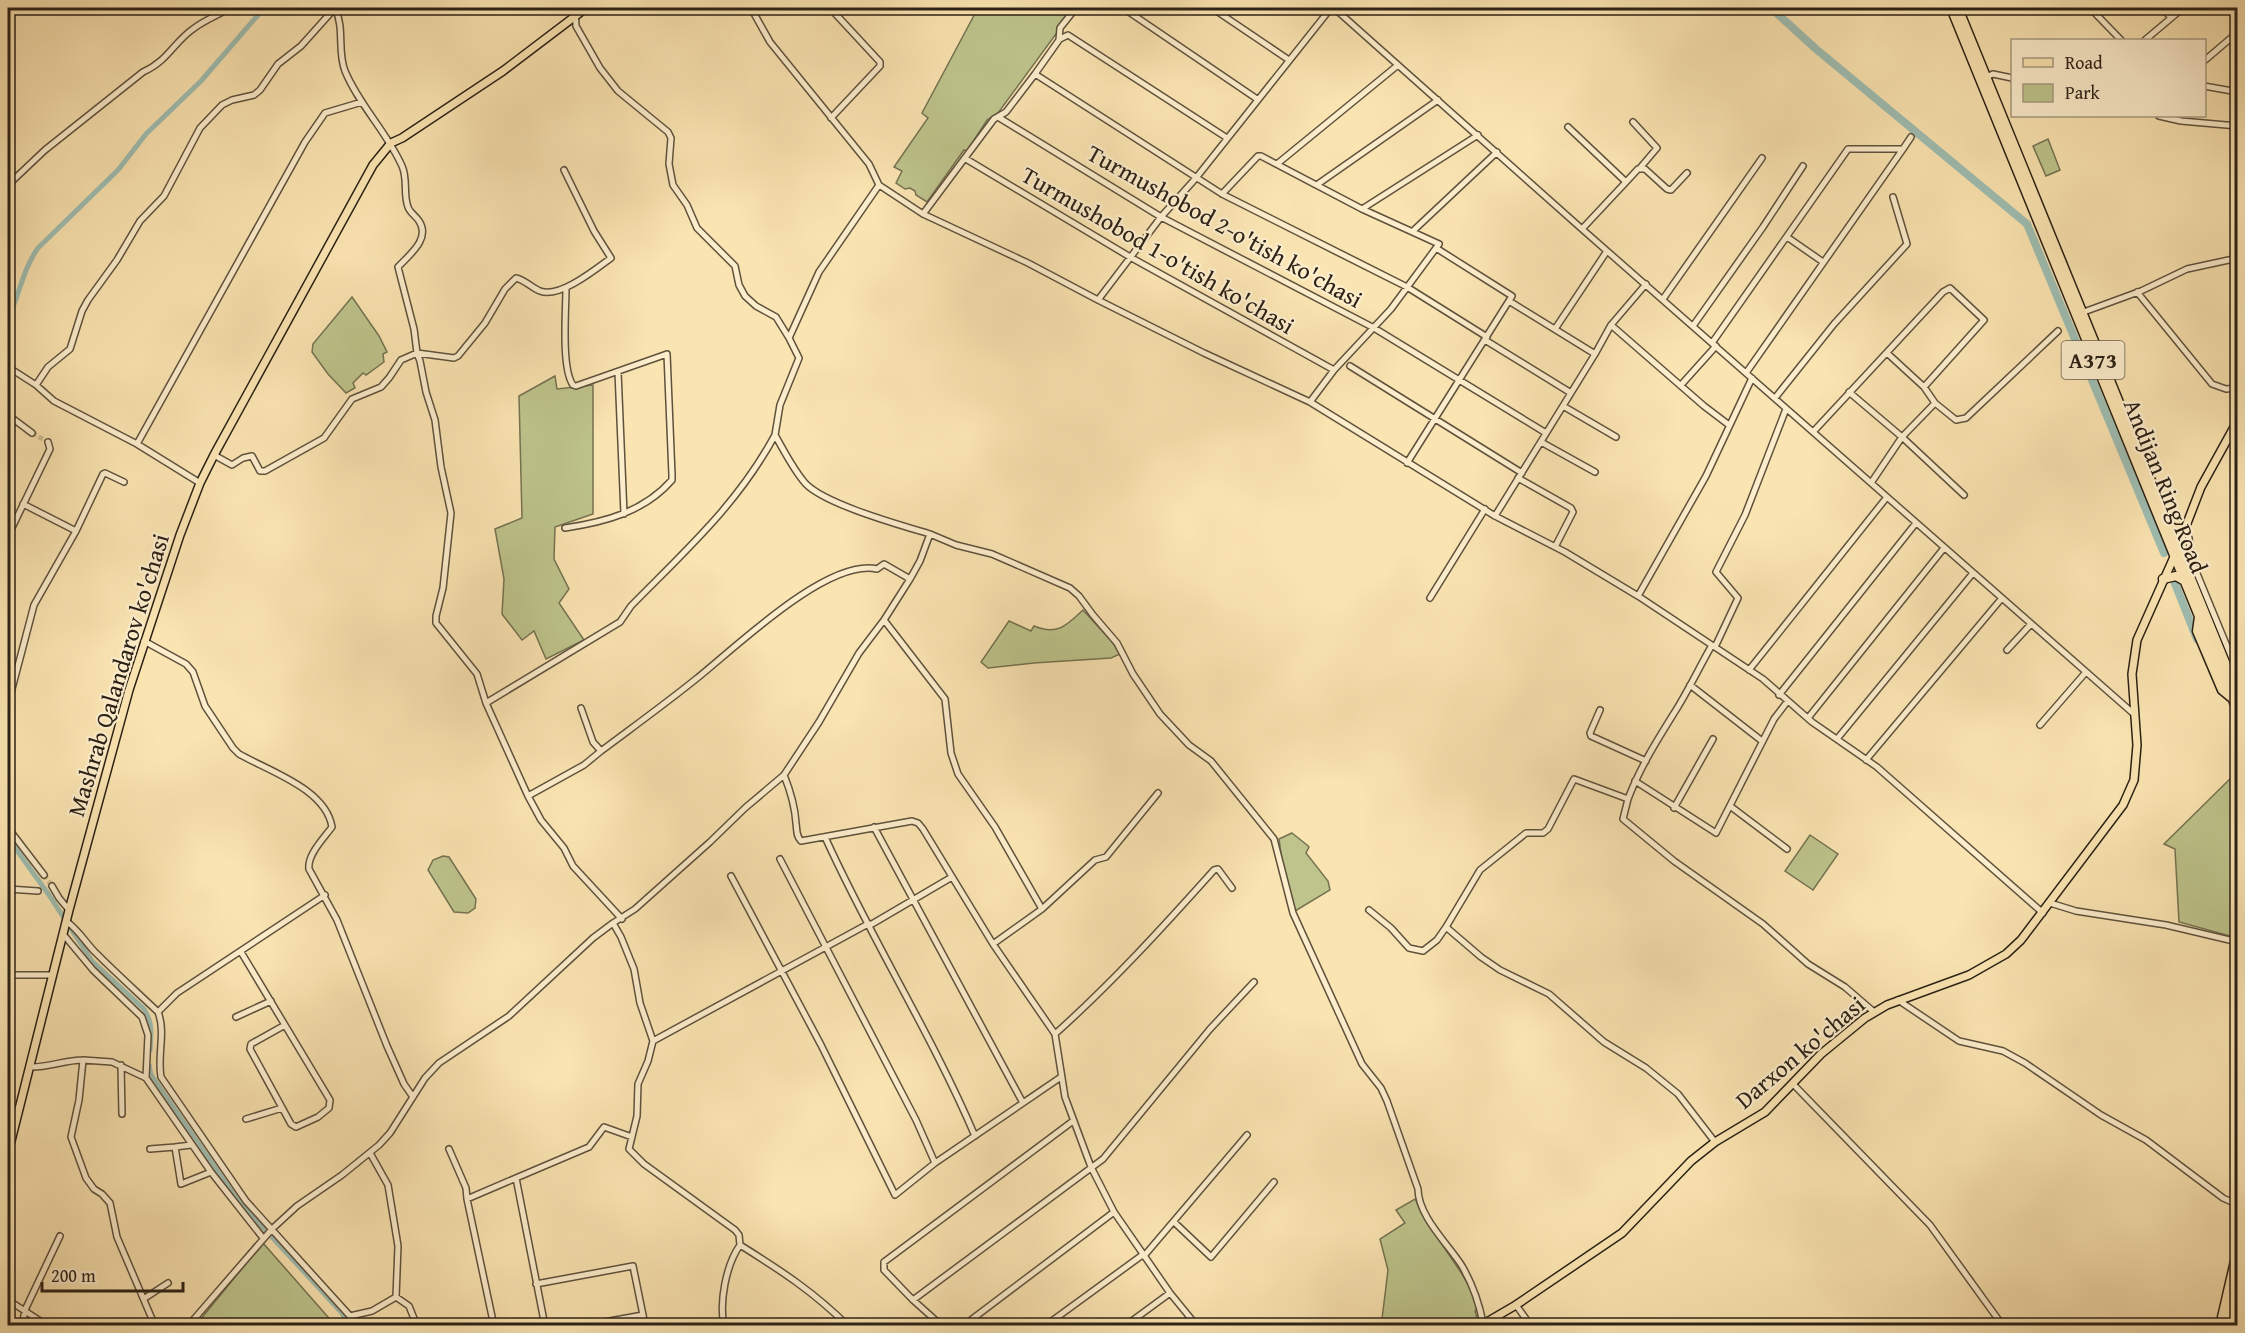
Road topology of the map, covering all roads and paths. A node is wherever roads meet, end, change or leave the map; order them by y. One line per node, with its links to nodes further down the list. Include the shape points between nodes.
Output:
1 (230, 8): 55 (street, via 194,27 166,57 45,150)
2 (335, 8): 32 (street, via 341,20 344,68); 96 (street, via 296,52 278,64 260,90 222,105 200,128 164,196 140,221 88,300 70,349 48,367)
3 (576, 8): 16 (street)
4 (586, 8): 16 (main road)
5 (751, 8): 35 (street, via 770,42)
6 (830, 8): 35 (street, via 880,62)
7 (1076, 8): 21 (street, via 1060,28)
8 (1123, 8): 30 (street)
9 (1212, 8): 22 (street)
10 (1333, 8): 22 (street); 24 (street)
11 (1951, 8): 144 (highway, Andijan Ring Road / A373)
12 (1958, 8): 26 (highway, Andijan Ring Road / A373)
13 (2090, 8): 19 (street)
14 (2163, 8): 17 (street)
15 (2183, 8): 17 (street)
16 (576, 16): 42 (main road, via 503,71); 83 (street, via 576,26 618,91 668,132 673,185 697,228 735,266 745,296 776,317)
17 (2172, 18): 20 (street)
18 (2238, 32): 23 (street)
19 (2120, 39)
20 (2146, 39)
21 (1059, 40): 25 (street); 41 (street, via 1068,35)
22 (1289, 60): 30 (street)
23 (2206, 60)
24 (1398, 65): 31 (street); 47 (street)
25 (1035, 74): 33 (street); 52 (street)
26 (1986, 77): 27 (street, via 1993,74); 77 (highway, Andijan Ring Road / A373)
27 (2011, 78)
28 (2206, 87): 29 (street)
29 (2238, 92)
30 (1257, 99): 41 (street)
31 (1438, 100): 39 (street); 54 (street)
32 (362, 102): 42 (street); 120 (street, via 325,113 305,142)
33 (998, 117): 46 (street); 61 (street, Turmushobod 2-o'tish ko'chasi)
34 (2163, 117): 37 (street)
35 (831, 118): 56 (street, via 869,164)
36 (1633, 122): 50 (street, via 1657,148)
37 (2238, 126)
38 (1569, 127): 53 (street)
39 (1478, 135): 44 (street); 59 (street)
40 (1911, 137): 43 (street)
41 (1227, 138): 52 (street)
42 (391, 143): 86 (street, via 404,169 408,208 422,229 419,244 398,267); 121 (main road, Mashrab Qalandarov ko'chasi, via 373,165)
43 (1903, 149): 64 (street, via 1848,149); 69 (street)
44 (1497, 152): 62 (street); 63 (street)
45 (1762, 158): 74 (street)
46 (966, 159): 60 (street); 67 (street, Turmushobod 1-o'tish ko'chasi)
47 (1277, 164): 54 (street); 57 (street, via 1258,156)
48 (1803, 166): 79 (street)
49 (564, 170): 71 (street, via 611,258)
50 (1638, 170): 51 (street, via 1645,169 1669,190); 53 (street)
51 (1687, 173)
52 (1196, 178): 57 (street); 61 (street)
53 (1626, 182): 62 (street)
54 (1318, 184): 59 (street)
55 (8, 185)
56 (879, 185): 60 (street); 83 (street, via 819,272)
57 (1222, 194): 72 (street)
58 (1893, 196): 102 (street, via 1907,244)
59 (1362, 209): 63 (street)
60 (923, 214): 75 (street)
61 (1161, 217): 67 (street); 80 (street, Turmushobod 2-o'tish ko'chasi)
62 (1582, 229): 66 (street)
63 (1413, 231): 65 (street, via 1439,244)
64 (1787, 237): 69 (street); 85 (street)
65 (1436, 248): 72 (street); 76 (street, via 1512,296)
66 (1607, 250): 70 (street); 81 (street)
67 (1130, 257): 75 (street); 91 (street, Turmushobod 1-o'tish ko'chasi)
68 (2238, 258): 73 (street, via 2187,269)
69 (1824, 262): 93 (street)
70 (1646, 284): 74 (street); 78 (street)
71 (566, 288): 86 (street, via 542,292 517,278 456,358); 92 (street, via 565,338 570,382 576,386)
72 (1407, 288): 80 (street); 84 (street)
73 (2137, 292): 77 (street); 99 (street, via 2212,384)
74 (1663, 299): 79 (street)
75 (1098, 300): 103 (street)
76 (1509, 301): 81 (street); 84 (street)
77 (2081, 313): 135 (highway, Andijan Ring Road / A373)
78 (1611, 325): 88 (street); 97 (street)
79 (1693, 326): 85 (street)
80 (1374, 328): 91 (street); 95 (street, Turmushobod 2-o'tish ko'chasi)
81 (1555, 329): 88 (street)
82 (2058, 331): 104 (street, via 1966,418 1956,420)
83 (789, 338): 115 (street, via 799,358 780,405)
84 (1486, 338): 95 (street); 101 (street)
85 (1714, 344): 93 (street); 97 (street)
86 (417, 353): 121 (street, via 401,360 381,387 352,399 324,438 265,471 260,471 252,456 232,465); 166 (street, via 435,420 451,513 436,623 477,674)
87 (1887, 353): 98 (street); 98 (street, via 1950,288 1984,320); 100 (street)
88 (1595, 354): 101 (street)
89 (1350, 366): 108 (street)
90 (8, 368): 96 (street)
91 (1334, 370): 103 (street)
92 (618, 372): 132 (street); 132 (street, via 667,354 672,480 647,502)
93 (1746, 373): 94 (street)
94 (1752, 378): 102 (street); 110 (street)
95 (1460, 380): 108 (street); 114 (street, Turmushobod 2-o'tish ko'chasi)
96 (36, 385): 120 (street, via 54,400)
97 (1680, 385): 110 (street)
98 (1924, 387): 104 (street)
99 (2238, 388)
100 (1849, 392): 112 (street); 117 (street)
101 (1571, 393): 105 (street)
102 (1774, 398): 106 (street)
103 (1310, 402): 122 (street)
104 (1935, 403): 117 (street)
105 (1563, 406): 114 (street); 116 (street)
106 (1786, 409): 112 (street); 156 (street, via 1745,515 1716,572 1738,598)
107 (9, 417): 111 (street); 113 (street)
108 (1435, 419): 122 (street); 124 (street)
109 (2238, 420): 137 (main road, Darxon ko'chasi, via 2202,487)
110 (1729, 425): 149 (street, via 1706,476)
111 (8, 427)
112 (1813, 432): 127 (street)
113 (32, 433)
114 (1546, 433): 119 (street)
115 (776, 435): 139 (street, via 806,484 820,494); 166 (street, via 759,465 723,512 620,622)
116 (1616, 437)
117 (1902, 437): 127 (street); 128 (street)
118 (48, 442): 130 (street, via 50,449)
119 (1541, 442): 123 (street); 124 (street)
120 (137, 444): 126 (street)
121 (214, 456): 126 (main road, Mashrab Qalandarov ko'chasi)
122 (1407, 463): 131 (street)
123 (1595, 472)
124 (1520, 476): 133 (street); 141 (street, via 1571,508)
125 (124, 482): 138 (street, via 103,474)
126 (200, 483): 155 (main road, Mashrab Qalandarov ko'chasi)
127 (1871, 483): 129 (street)
128 (1964, 495)
129 (1887, 497): 134 (street); 158 (street)
130 (23, 504): 138 (street); 140 (street)
131 (1485, 509): 133 (street); 150 (street)
132 (624, 514): 136 (street)
133 (1495, 516): 141 (street)
134 (1916, 523): 143 (street); 163 (street)
135 (2169, 526): 137 (highway); 142 (highway, Andijan Ring Road / A373)
136 (565, 528)
137 (2185, 529): 142 (main road, Darxon ko'chasi); 152 (street)
138 (76, 531): 167 (street, via 34,605)
139 (930, 534): 146 (street); 276 (street, via 992,554 1071,588 1117,643 1160,714 1189,745 1210,760 1274,839 1293,913 1362,1064 1387,1101 1418,1189 1418,1199 1478,1297)
140 (8, 536)
141 (1556, 547): 149 (street)
142 (2178, 547): 144 (main road, Darxon ko'chasi); 152 (highway, Andijan Ring Road / A373)
143 (1944, 548): 145 (street); 172 (street)
144 (2174, 557): 147 (main road, Darxon ko'chasi); 148 (highway, Andijan Ring Road / A373)
145 (1973, 573): 151 (street); 175 (street)
146 (910, 579): 153 (street); 177 (street, via 884,564 822,583 776,612)
147 (2163, 579): 148 (highway, via 2176,576); 171 (main road, Darxon ko'chasi, via 2137,640 2132,674)
148 (2183, 580): 152 (highway, Andijan Ring Road / A373)
149 (1638, 596): 156 (street)
150 (1430, 598)
151 (2002, 598): 154 (street); 178 (street)
152 (2205, 613): 160 (street); 161 (highway, Andijan Ring Road / A373); 164 (highway, Andijan Ring Road / A373)
153 (884, 620): 180 (street); 202 (street, via 945,699 951,753 958,774 995,827)
154 (2031, 624): 157 (street); 159 (street)
155 (144, 641): 199 (street, via 186,664 193,672 205,706 239,754 292,780 324,809 332,828 308,864); 205 (main road, Mashrab Qalandarov ko'chasi)
156 (1713, 646): 158 (street); 162 (street)
157 (2007, 650)
158 (1749, 670): 163 (street)
159 (2086, 672): 171 (street); 173 (street)
160 (2238, 673)
161 (2236, 684): 164 (highway, Andijan Ring Road / A373)
162 (1690, 685): 176 (street); 179 (street)
163 (1779, 695): 165 (street)
164 (2235, 697): 170 (highway, Andijan Ring Road / A373)
165 (1787, 702): 172 (street); 176 (street)
166 (486, 703): 183 (street)
167 (8, 704)
168 (581, 708): 177 (street, via 593,742)
169 (1600, 710): 179 (street, via 1591,735)
170 (2238, 712)
171 (2134, 714): 201 (main road, Darxon ko'chasi, via 2134,780 2123,805)
172 (1808, 718): 175 (street)
173 (2040, 725)
174 (1713, 739): 186 (street)
175 (1837, 739): 178 (street)
176 (1762, 741): 185 (street)
177 (601, 751): 183 (street)
178 (1866, 760): 204 (street)
179 (1646, 761): 181 (street)
180 (783, 775): 189 (street, via 796,817 798,840); 206 (street)
181 (1635, 781): 184 (street); 186 (street)
182 (1158, 793): 202 (street, via 1106,857 1095,860)
183 (528, 796): 206 (street, via 573,866)
184 (1628, 799): 209 (street, via 1574,779 1548,829 1543,833 1526,833 1480,870); 222 (street, via 1623,819)
185 (1730, 806): 186 (street, via 1716,833); 190 (street)
186 (1674, 808)
187 (874, 827): 189 (street); 194 (street, via 918,823); 200 (street)
188 (8, 828): 192 (street)
189 (825, 837): 208 (street)
190 (1788, 849)
191 (780, 859): 213 (street)
192 (44, 875)
193 (731, 876): 215 (street)
194 (952, 877): 200 (street); 212 (street)
195 (52, 886): 205 (street)
196 (1232, 888): 225 (street, via 1218,869 1214,870 1117,976)
197 (8, 889): 198 (street)
198 (38, 891)
199 (325, 895): 214 (street); 233 (street, via 397,1070)
200 (914, 900): 208 (street); 234 (street)
201 (2050, 903): 204 (main road, Darxon ko'chasi); 211 (street)
202 (1042, 909): 212 (street)
203 (1369, 910): 209 (street, via 1404,944 1417,951 1437,940)
204 (2043, 913): 219 (main road, Darxon ko'chasi, via 2021,940 1988,965)
205 (68, 915): 210 (main road, Mashrab Qalandarov ko'chasi); 221 (street, via 89,946)
206 (622, 919): 207 (street)
207 (613, 923): 226 (street, via 634,969 640,1004); 233 (street, via 509,1016 439,1063)
208 (868, 924): 213 (street); 240 (street)
209 (1446, 927): 242 (street, via 1500,970 1549,994 1604,1042 1646,1068 1678,1094)
210 (63, 934): 217 (main road, Mashrab Qalandarov ko'chasi); 231 (street, via 93,970 142,1017 148,1035)
211 (2238, 942)
212 (993, 944): 225 (street)
213 (826, 947): 215 (street); 249 (street)
214 (242, 952): 220 (street); 221 (street, via 177,993)
215 (781, 970): 226 (street); 249 (street, via 894,1194)
216 (8, 975): 217 (street)
217 (52, 975): 229 (main road, Mashrab Qalandarov ko'chasi)
218 (1254, 982): 250 (street, via 1103,1158)
219 (1898, 1000): 222 (main road, Darxon ko'chasi); 255 (street, via 1959,1041 2003,1051 2025,1063 2101,1115 2146,1140)
220 (271, 1001): 223 (street); 224 (street)
221 (158, 1012): 258 (street, via 162,1029 161,1077 235,1186)
222 (1874, 1012): 232 (main road, Darxon ko'chasi, via 1821,1054)
223 (236, 1017)
224 (285, 1025): 235 (street, via 250,1046); 235 (street, via 330,1105 318,1117 296,1127)
225 (1055, 1034): 230 (street)
226 (653, 1041): 241 (street, via 638,1084)
227 (83, 1060): 228 (street); 229 (street, via 46,1068); 269 (street, via 71,1137 86,1178 110,1203 117,1237)
228 (121, 1065): 231 (street); 236 (street)
229 (28, 1067): 247 (main road, Mashrab Qalandarov ko'chasi)
230 (1061, 1077): 234 (street); 238 (street)
231 (146, 1078): 243 (street)
232 (1793, 1084): 242 (main road, Darxon ko'chasi, via 1765,1112); 294 (street, via 1930,1225)
233 (413, 1097): 248 (street, via 390,1132)
234 (1023, 1103): 240 (street)
235 (282, 1108): 237 (street)
236 (122, 1114)
237 (246, 1119)
238 (1073, 1120): 250 (street); 271 (street, via 884,1262 884,1270)
239 (1247, 1135): 257 (street)
240 (975, 1136): 249 (street)
241 (632, 1137): 252 (street, via 604,1127 589,1147); 261 (street, via 629,1149 637,1158 735,1230)
242 (1715, 1142): 272 (main road, Darxon ko'chasi, via 1691,1161 1622,1233)
243 (191, 1145): 244 (street); 251 (street)
244 (175, 1147): 245 (street); 251 (street, via 181,1184)
245 (150, 1149)
246 (449, 1149): 254 (street)
247 (8, 1153)
248 (370, 1153): 258 (street); 268 (street, via 388,1185 398,1246)
249 (935, 1163)
250 (1091, 1167): 256 (street); 271 (street)
251 (210, 1172): 260 (street)
252 (516, 1178): 254 (street); 266 (street)
253 (1274, 1182): 257 (street, via 1211,1257)
254 (467, 1199): 282 (street)
255 (2238, 1206)
256 (1114, 1212): 263 (street); 289 (street)
257 (1174, 1222): 263 (street)
258 (271, 1230): 260 (street); 268 (street, via 350,1316 372,1311)
259 (60, 1236): 273 (street)
260 (264, 1238): 280 (street)
261 (740, 1245): 286 (street, via 723,1296); 287 (street, via 793,1278)
262 (2238, 1248): 295 (highway)
263 (1144, 1256): 267 (street); 290 (street)
264 (2238, 1278): 296 (highway)
265 (168, 1283): 269 (street)
266 (536, 1284): 274 (street, via 633,1266); 283 (street)
267 (1170, 1293): 291 (street); 292 (street)
268 (396, 1297): 281 (street, via 409,1306)
269 (145, 1298): 279 (street)
270 (8, 1300): 273 (street)
271 (913, 1300): 288 (street)
272 (1516, 1305): 276 (main road, Darxon ko'chasi); 293 (street)
273 (25, 1311): 277 (street); 278 (street)
274 (643, 1315): 275 (street); 285 (street)
275 (595, 1324): 284 (street)
276 (1482, 1324)
277 (22, 1326)
278 (48, 1326)
279 (155, 1326)
280 (188, 1326)
281 (417, 1326)
282 (494, 1326)
283 (544, 1326)
284 (582, 1326)
285 (645, 1326)
286 (724, 1326)
287 (848, 1326)
288 (942, 1326)
289 (963, 1326)
290 (1045, 1326)
291 (1125, 1326)
292 (1197, 1326)
293 (1531, 1326)
294 (2003, 1326)
295 (2220, 1326)
296 (2227, 1326)

